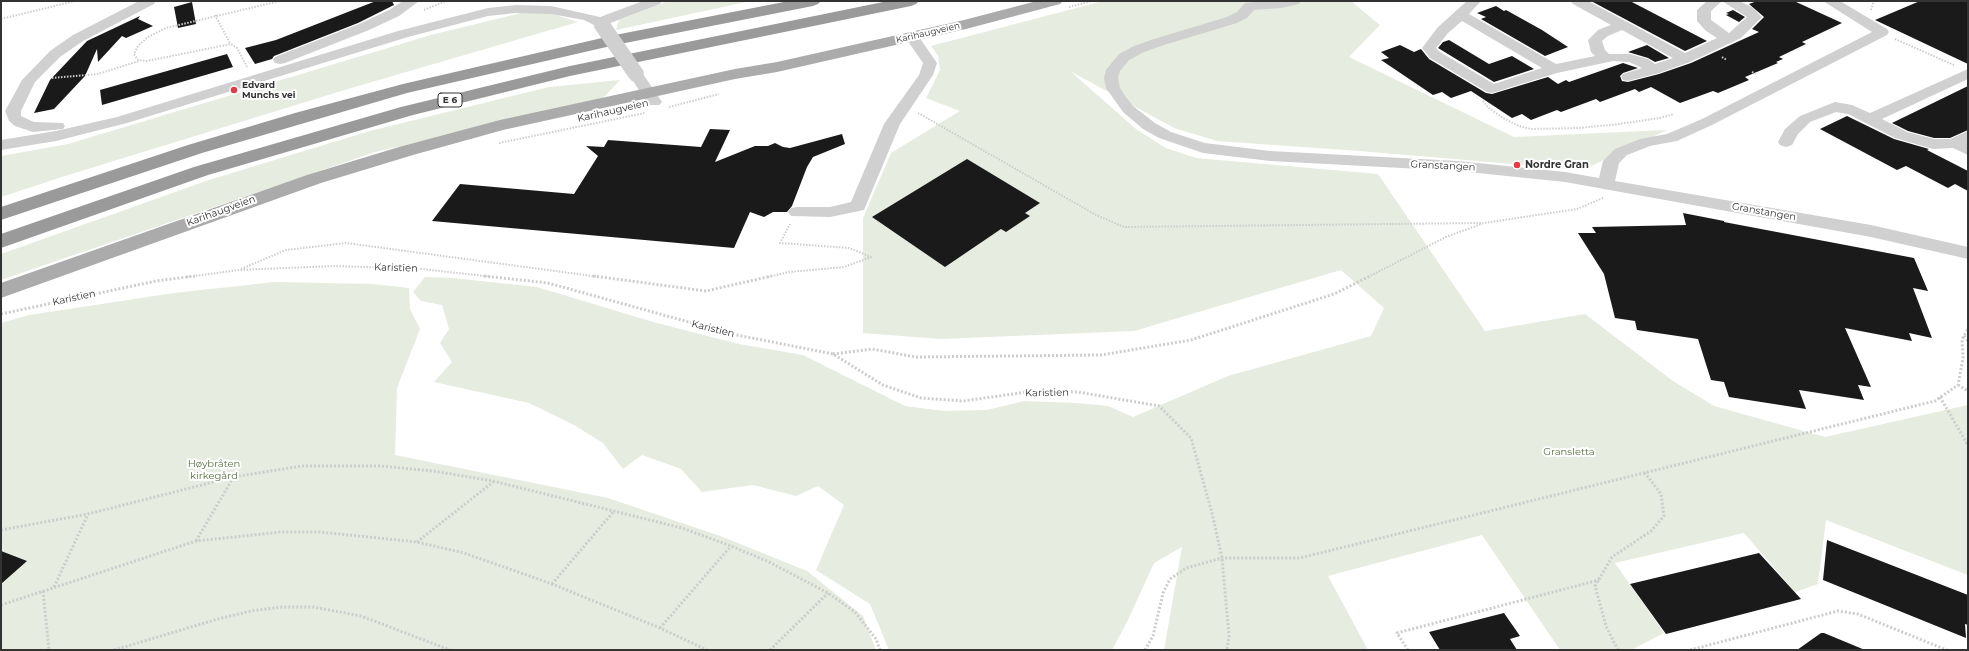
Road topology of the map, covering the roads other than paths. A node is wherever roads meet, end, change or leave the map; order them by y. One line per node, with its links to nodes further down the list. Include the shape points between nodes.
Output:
1 (149, 1): 25 (street, via 78,38 55,54 29,80 13,115 20,123 33,127 64,125)
2 (412, 1): 25 (street, via 364,27)
3 (655, 1): 15 (street)
4 (813, 1): 33 (highway, E 6, via 622,38 410,87 195,149)
5 (911, 1): 34 (highway, E 6, via 570,70 414,109 209,169)
6 (1294, 1): 12 (street, via 1281,4)
7 (1474, 1): 14 (street)
8 (1578, 1): 16 (street)
9 (1715, 1): 18 (street, via 1704,10 1704,21)
10 (1729, 1): 18 (street, via 1748,10 1754,18)
11 (1830, 1): 31 (street, via 1882,32 1707,122 1671,138 1634,146 1621,152 1611,161)
12 (1248, 4): 31 (street, Granstangen, via 1242,16 1159,42 1124,57 1113,70 1111,78 1119,98 1128,109 1165,135 1203,148 1270,156 1495,169)
13 (1060, 5): 17 (main road, Karihaugveien)
14 (1461, 15): 21 (street); 21 (street, via 1432,42 1430,52 1492,89)
15 (601, 23): 25 (street, via 551,10 516,9 488,12); 26 (street, bridge)
16 (1622, 25): 19 (street, via 1603,33 1595,40 1598,52); 20 (street)
17 (912, 37): 26 (main road, Karihaugveien, via 777,67); 32 (street, via 930,63 926,75 892,124 858,206 830,212)
18 (1728, 39): 20 (street)
19 (1604, 58): 21 (street); 22 (street, via 1622,56 1643,62)
20 (1685, 59): 22 (street)
21 (1554, 69)
22 (1654, 70): 24 (street)
23 (1962, 70): 27 (street)
24 (1628, 77)
25 (176, 100): 30 (street, via 91,128)
26 (654, 104): 36 (main road, Karihaugveien, via 550,125 445,141 375,160 314,179)
27 (1869, 119): 28 (street, via 1852,110 1835,107 1805,119 1791,132); 29 (street, via 1901,135 1933,144)
28 (1786, 142)
29 (1964, 143)
30 (1, 146)
31 (1606, 184): 35 (street, Granstangen, via 1871,231)
32 (797, 212)
33 (1, 214)
34 (1, 241)
35 (1968, 253)
36 (1, 291)

